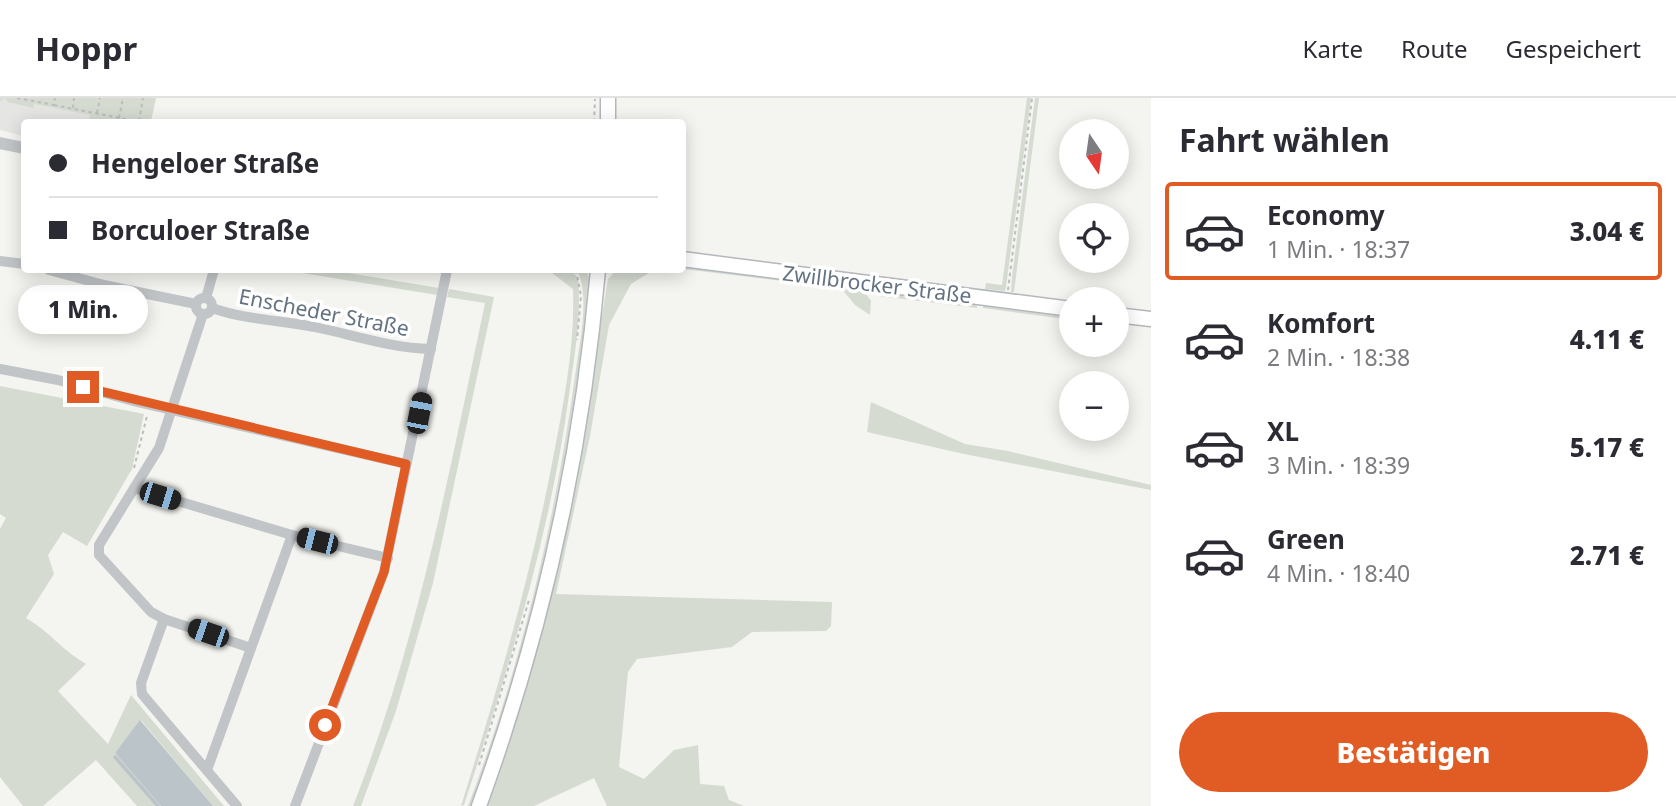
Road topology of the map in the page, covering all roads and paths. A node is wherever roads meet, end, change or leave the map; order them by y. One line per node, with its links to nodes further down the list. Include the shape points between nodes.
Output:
1 (17, 98): 11 (path)
2 (55, 98): 11 (path)
3 (74, 98): 12 (path)
4 (100, 98): 13 (path)
5 (116, 98): 10 (path)
6 (143, 98): 16 (path)
7 (595, 98): 17 (path)
8 (608, 98): 18 (main road)
9 (1032, 98): 30 (path)
10 (123, 99): 14 (path)
11 (54, 105): 12 (path)
12 (72, 109): 13 (path)
13 (97, 114): 14 (path)
14 (119, 118): 15 (path)
15 (124, 119)
16 (140, 119)
17 (594, 119)
18 (608, 119)
19 (0, 143): 20 (street)
20 (21, 147)
21 (686, 260): 30 (main road, Zwillbrocker Straße)
22 (0, 261): 23 (street)
23 (21, 264)
24 (63, 273): 31 (street)
25 (213, 273): 29 (street)
26 (446, 273): 36 (street, Enscheder Straße)
27 (577, 273): 37 (path, via 581,296)
28 (599, 273): 51 (main road, via 590,357 554,557)
29 (206, 298): 31 (street); 33 (street, via 212,303)
30 (1007, 302): 32 (main road, Zwillbrocker Straße)
31 (196, 304): 33 (street)
32 (1059, 308)
33 (207, 311): 36 (street, Enscheder Straße); 39 (street)
34 (1129, 316): 35 (main road)
35 (1151, 319)
36 (431, 349): 40 (street, Enscheder Straße)
37 (577, 349)
38 (0, 369): 39 (street)
39 (172, 408): 40 (street); 41 (street, via 159,447)
40 (406, 464): 43 (street, Enscheder Straße)
41 (134, 488): 42 (street); 45 (street, via 99,545 99,555 150,612)
42 (292, 535): 43 (street); 46 (street)
43 (388, 558): 50 (street, Enscheder Straße)
44 (532, 589): 48 (path)
45 (164, 619): 46 (street); 47 (street, via 141,683 142,694)
46 (251, 648): 47 (street)
47 (207, 770): 49 (street)
48 (478, 770)
49 (237, 806)
50 (295, 806)
51 (479, 806)

